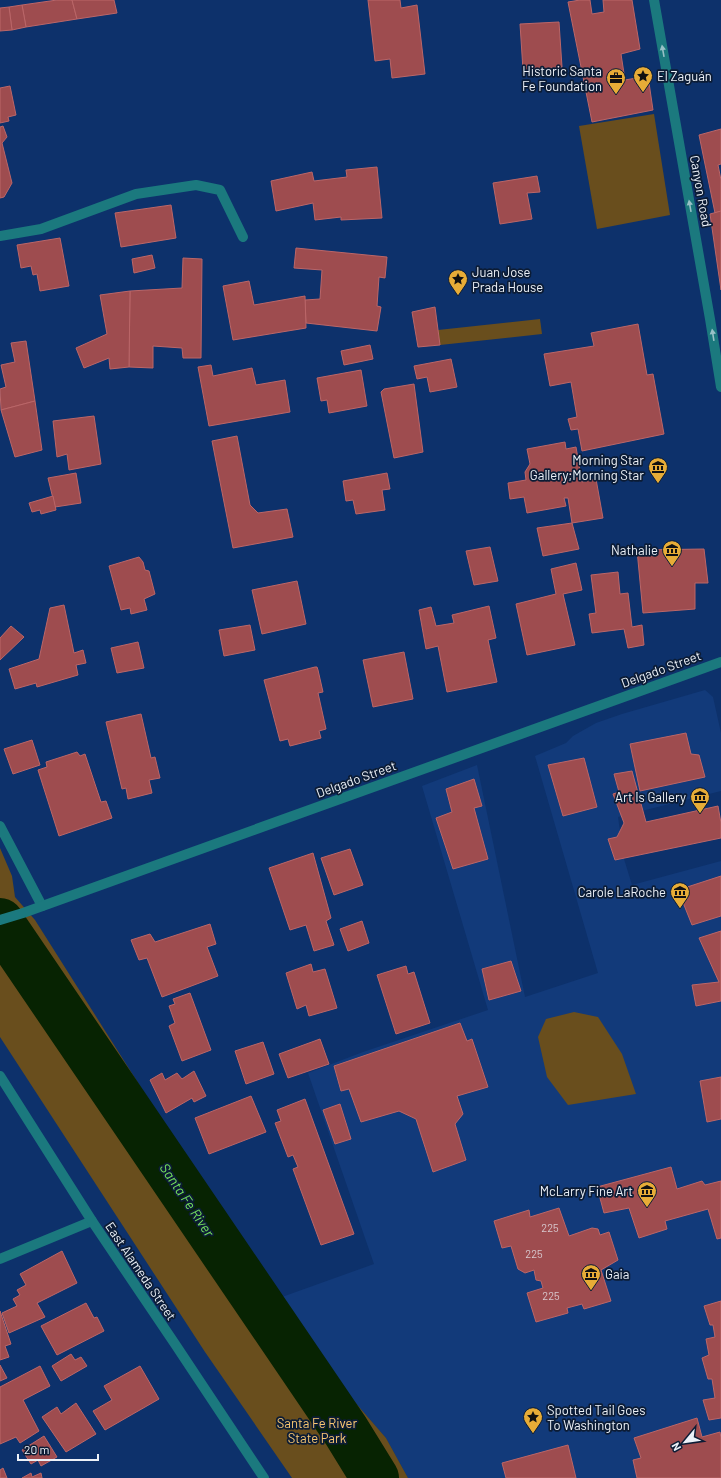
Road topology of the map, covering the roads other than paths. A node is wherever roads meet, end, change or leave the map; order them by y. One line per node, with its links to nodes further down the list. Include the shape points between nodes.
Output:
1 (654, 0): 4 (street, Canyon Road, one-way to 1)
2 (0, 236): 3 (street, via 40,229 136,194 196,185 220,190)
3 (243, 237)
4 (721, 387)
5 (721, 662): 7 (street, Delgado Street)
6 (0, 826): 7 (street)
7 (42, 906): 8 (street, Delgado Street)
8 (0, 920)
9 (0, 1076): 10 (street, East Alameda Street)
10 (92, 1221): 11 (street); 12 (street, East Alameda Street)
11 (0, 1259)
12 (264, 1478)

